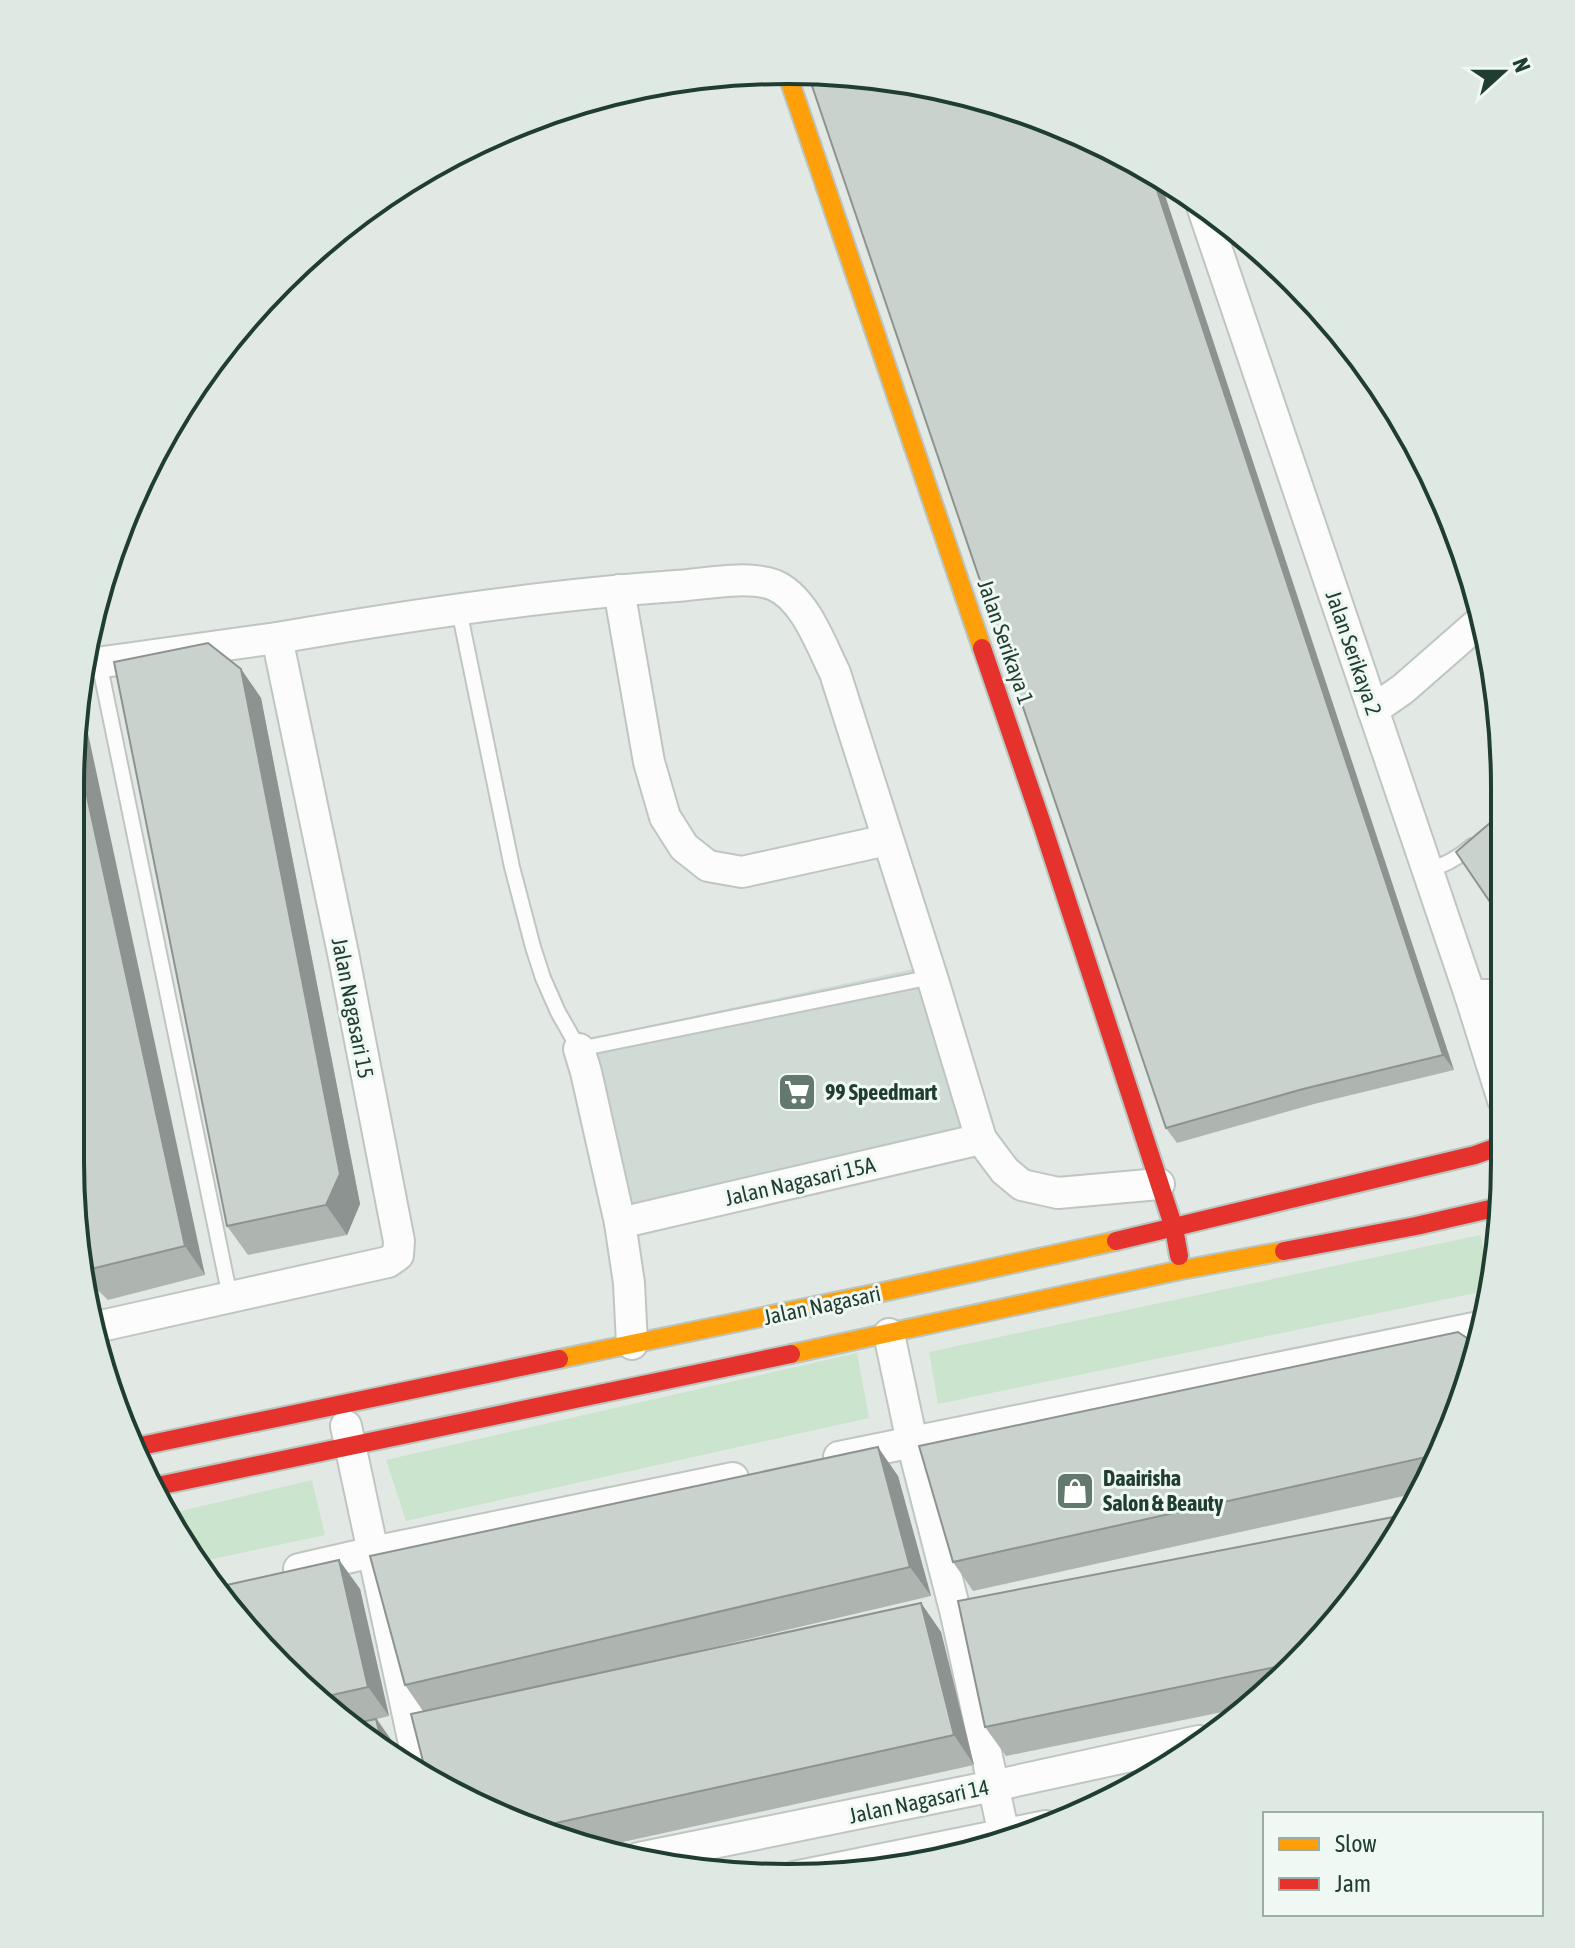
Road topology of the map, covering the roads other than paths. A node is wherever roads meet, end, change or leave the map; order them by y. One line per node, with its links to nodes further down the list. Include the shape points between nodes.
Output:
1 (791, 84): 20 (street, Jalan Serikaya 1)
2 (1208, 223): 9 (street, Jalan Serikaya 2)
3 (619, 590): 4 (street); 10 (street, via 751,580 775,585 797,602 835,673); 10 (street, via 649,762 665,817 684,847 708,866 742,872)
4 (459, 610): 6 (street); 16 (lane, via 533,947)
5 (1472, 628): 9 (street)
6 (277, 638): 7 (street); 25 (street, Jalan Nagasari 15, via 399,1241 398,1255 388,1262)
7 (96, 663)
8 (95, 667): 25 (lane)
9 (1373, 710): 12 (street, Jalan Serikaya 2)
10 (887, 840): 13 (street)
11 (1479, 840): 12 (lane, via 1460,857)
12 (1427, 870): 14 (street, Jalan Serikaya 2)
13 (932, 977): 16 (lane); 18 (street)
14 (1470, 995): 15 (street); 17 (street, Jalan Serikaya 2)
15 (1491, 995)
16 (579, 1049): 22 (street)
17 (1491, 1062)
18 (981, 1139): 20 (street, via 1022,1185 1058,1193); 22 (street, Jalan Nagasari 15A)
19 (1491, 1149): 23 (street, Jalan Nagasari)
20 (1159, 1184): 23 (street, Jalan Serikaya 1)
21 (1489, 1209): 24 (street, Jalan Nagasari)
22 (620, 1223): 29 (street)
23 (1174, 1228): 24 (street, Jalan Serikaya 1); 29 (street, Jalan Nagasari)
24 (1181, 1270): 28 (street, Jalan Nagasari)
25 (230, 1297): 26 (street, Jalan Nagasari 15)
26 (104, 1325)
27 (1470, 1329): 31 (street)
28 (889, 1334): 31 (street); 33 (street, Jalan Nagasari)
29 (632, 1344): 30 (street, Jalan Nagasari)
30 (342, 1405): 32 (street, Jalan Nagasari); 33 (street)
31 (912, 1442): 34 (street); 41 (street)
32 (145, 1445)
33 (350, 1446): 36 (street, Jalan Nagasari); 37 (street)
34 (804, 1464)
35 (758, 1473): 37 (street)
36 (164, 1485)
37 (373, 1552): 38 (street); 40 (street)
38 (265, 1577)
39 (1177, 1746): 41 (street, Jalan Nagasari 14)
40 (417, 1758)
41 (993, 1786): 42 (street); 43 (street, Jalan Nagasari 14)
42 (1003, 1830)
43 (665, 1853)

